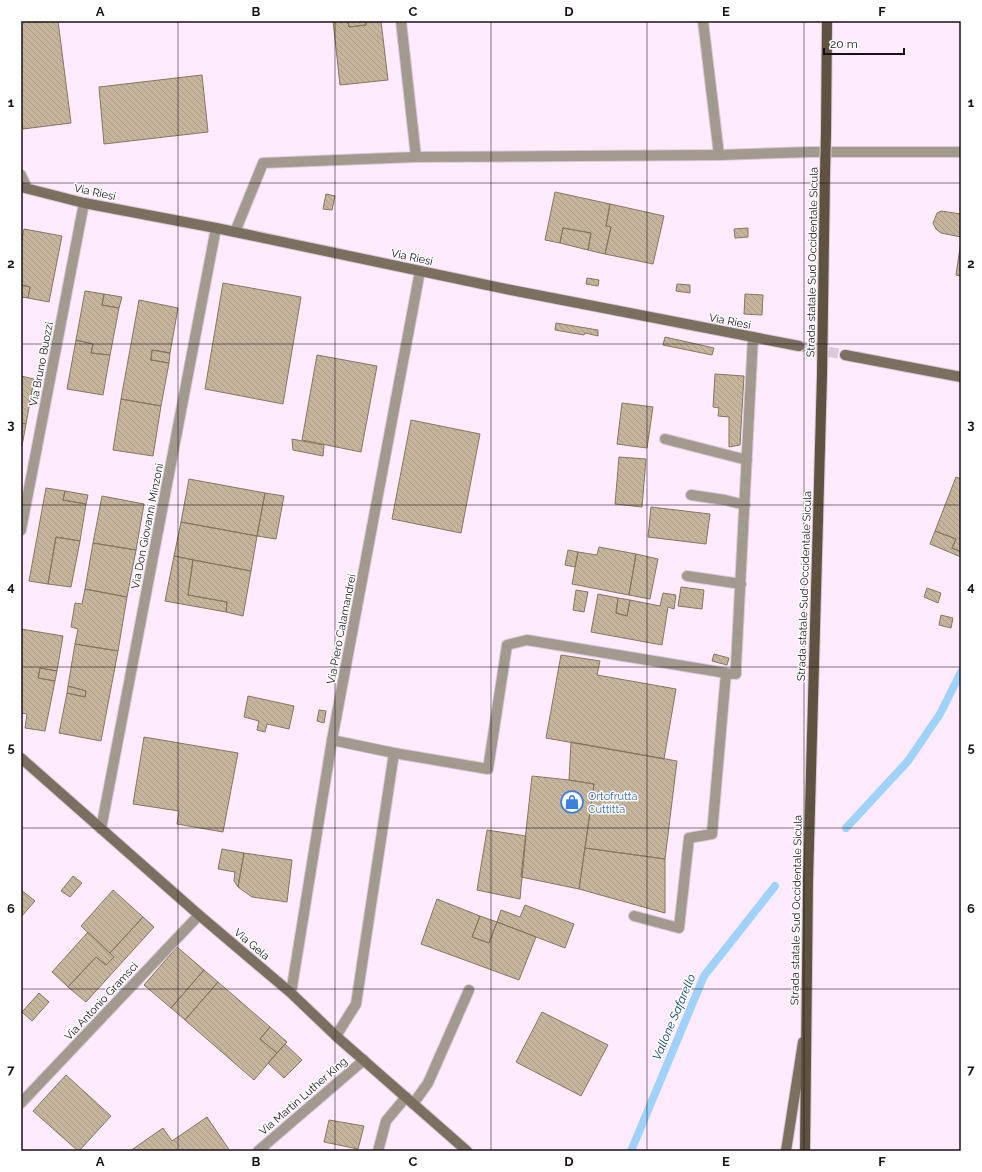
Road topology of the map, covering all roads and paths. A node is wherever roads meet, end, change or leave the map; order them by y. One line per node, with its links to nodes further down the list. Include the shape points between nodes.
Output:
1 (401, 21): 6 (street)
2 (703, 21): 5 (street)
3 (827, 21): 33 (main road, Strada statale Sud Occidentale Sicula, bridge, via 822,374)
4 (961, 152): 5 (street)
5 (719, 155): 6 (street)
6 (416, 157): 11 (street, via 263,163)
7 (21, 175): 8 (street)
8 (24, 187): 9 (main road, Via Riesi)
9 (84, 203): 10 (main road, Via Riesi); 21 (street, Via Bruno Buozzi)
10 (216, 228): 11 (main road, Via Riesi); 28 (street, Via Don Giovanni Minzoni)
11 (235, 232): 12 (main road, Via Riesi)
12 (420, 271): 13 (main road, Via Riesi); 25 (street, Via Piero Calamandrei)
13 (753, 337): 14 (main road, Via Riesi); 18 (street)
14 (799, 346)
15 (845, 355): 16 (main road)
16 (961, 377)
17 (666, 439): 18 (street)
18 (747, 460): 20 (street)
19 (691, 495): 20 (street)
20 (745, 505): 23 (street)
21 (21, 530)
22 (687, 576): 23 (street)
23 (741, 584): 24 (street, via 736,674)
24 (726, 673): 26 (street, via 527,640 506,645 488,769); 30 (street, via 712,834 689,838 679,928)
25 (332, 740): 26 (street); 32 (street, Via Piero Calamandrei)
26 (394, 753): 34 (street, via 356,1004)
27 (21, 758): 28 (main road, Via Gela)
28 (101, 828): 29 (main road, Via Gela)
29 (199, 915): 32 (main road, Via Gela); 37 (street, Via Antonio Gramsci)
30 (634, 916)
31 (469, 990): 36 (street, via 428,1083)
32 (291, 993): 34 (main road, Via Gela)
33 (806, 1020): 41 (main road); 42 (main road, Strada statale Sud Occidentale Sicula)
34 (336, 1036): 35 (main road, Via Gela)
35 (364, 1060): 36 (main road, Via Gela); 38 (street, Via Martin Luther King)
36 (410, 1101): 39 (street, via 386,1121); 40 (main road, Via Gela)
37 (21, 1103)
38 (258, 1151)
39 (378, 1151)
40 (467, 1151)
41 (786, 1151)
42 (806, 1151)

